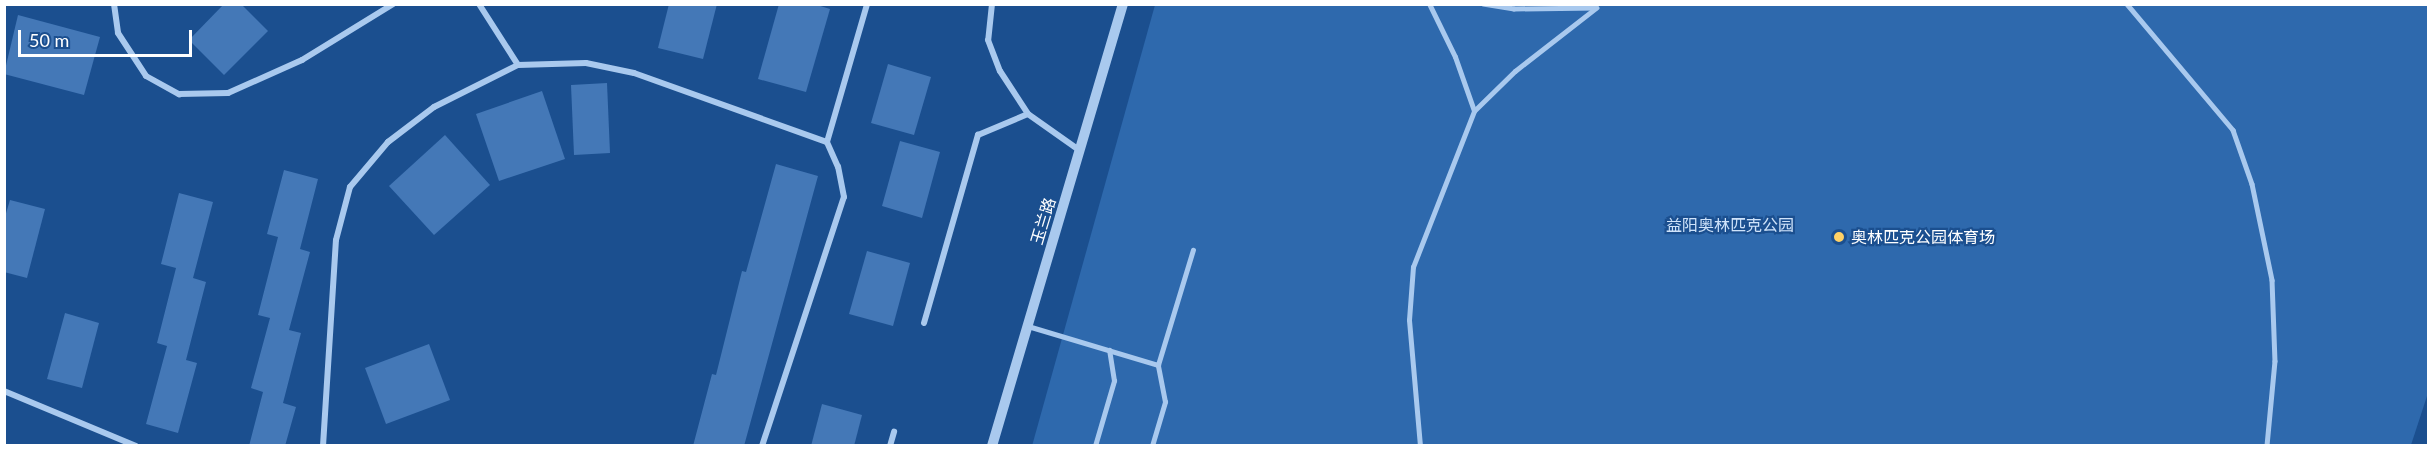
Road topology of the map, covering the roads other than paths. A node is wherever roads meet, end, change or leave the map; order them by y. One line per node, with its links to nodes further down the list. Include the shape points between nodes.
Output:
1 (114, 4): 2 (street, via 118,33 146,76 179,94 228,93 302,60)
2 (393, 4)
3 (479, 4): 12 (street)
4 (867, 4): 15 (street)
5 (992, 4): 14 (street, via 988,40 1000,71)
6 (1123, 4): 16 (street, 玉兰路)
7 (1429, 4): 13 (lane, via 1455,57)
8 (1483, 4): 11 (lane)
9 (1528, 4): 11 (lane)
10 (2127, 4): 32 (lane, via 2233,130 2252,184 2272,280 2275,362)
11 (1514, 9): 13 (lane, via 1596,9 1515,71)
12 (519, 65): 15 (street, via 586,63 634,73); 25 (street, via 434,107 388,142 350,187 336,240)
13 (1474, 111): 31 (lane, via 1413,267 1409,320)
14 (1028, 114): 16 (street); 18 (street, via 978,135)
15 (827, 142): 26 (street, via 838,167 844,197)
16 (1079, 150): 19 (street, 玉兰路)
17 (1193, 250): 21 (lane)
18 (924, 323)
19 (1027, 326): 20 (lane); 28 (street, 玉兰路)
20 (1109, 350): 21 (lane); 29 (lane, via 1114,381)
21 (1158, 365): 30 (lane, via 1165,402)
22 (4, 391): 24 (street)
23 (894, 432): 27 (street)
24 (136, 446)
25 (323, 446)
26 (762, 446)
27 (890, 446)
28 (992, 446)
29 (1095, 446)
30 (1152, 446)
31 (1420, 446)
32 (2267, 446)

